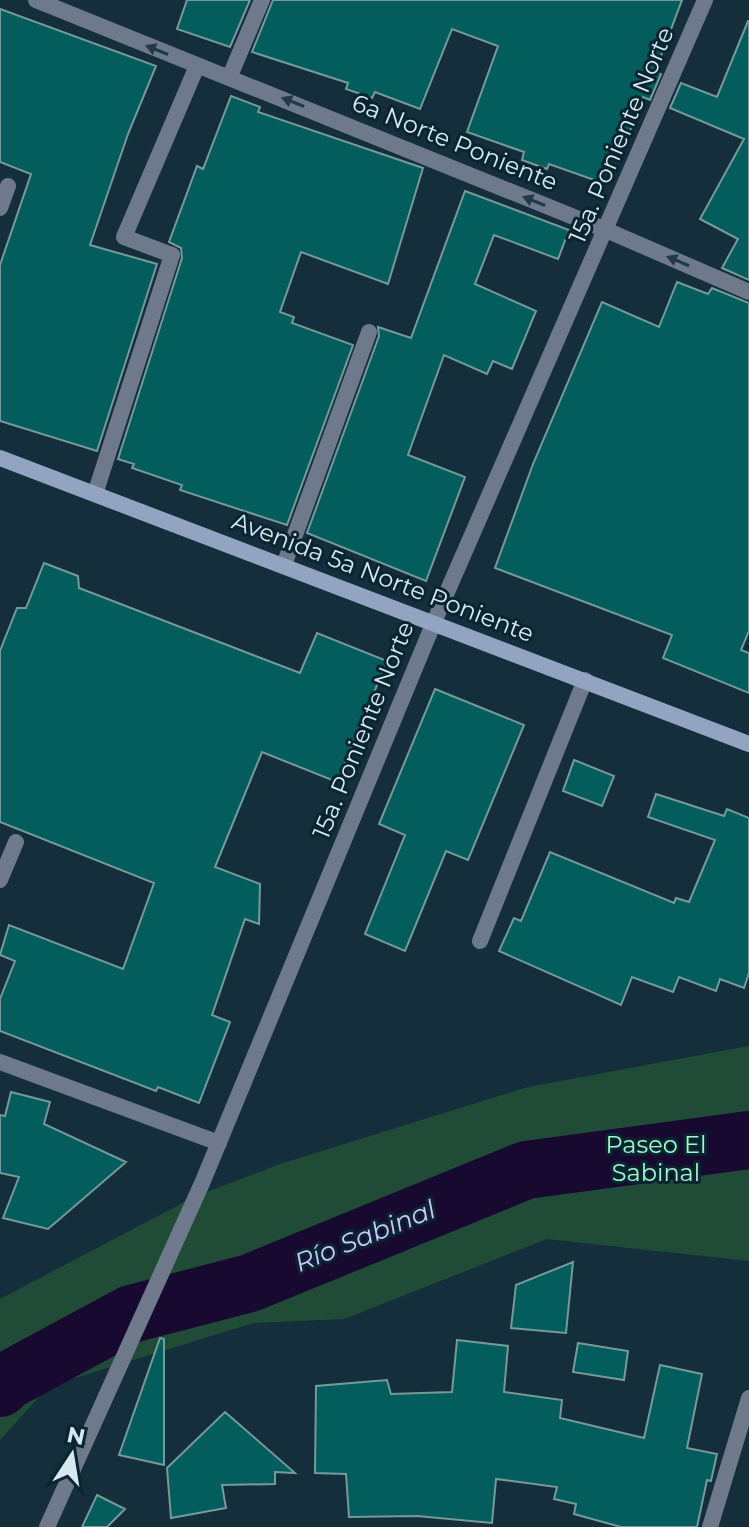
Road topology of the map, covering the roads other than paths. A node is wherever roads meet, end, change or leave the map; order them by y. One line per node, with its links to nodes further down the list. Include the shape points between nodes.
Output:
1 (36, 0): 4 (street, 6a Norte Poniente, one-way to 1)
2 (262, 0): 5 (street)
3 (705, 0): 8 (street, 15a. Poniente Norte)
4 (197, 66): 5 (street, 6a Norte Poniente); 12 (street, via 124,237 172,255)
5 (230, 76): 8 (street, 6a Norte Poniente, one-way to 5)
6 (8, 186): 7 (street)
7 (0, 208)
8 (606, 230): 9 (street, 6a Norte Poniente, one-way to 8); 14 (street, 15a. Poniente Norte)
9 (749, 292)
10 (369, 332): 13 (street)
11 (0, 458): 12 (main road, Avenida 5a Norte Poniente)
12 (95, 494): 13 (main road, Avenida 5a Norte Poniente)
13 (284, 565): 14 (main road, Avenida 5a Norte Poniente)
14 (434, 622): 15 (main road, Avenida 5a Norte Poniente); 21 (street, 15a. Poniente Norte)
15 (585, 680): 16 (main road, Avenida 5a Norte Poniente); 19 (street)
16 (749, 744)
17 (16, 842): 18 (street)
18 (0, 880)
19 (480, 941)
20 (0, 1062): 21 (street)
21 (219, 1143): 23 (street, 15a. Poniente Norte)
22 (749, 1398): 24 (street)
23 (47, 1527)
24 (710, 1527)

